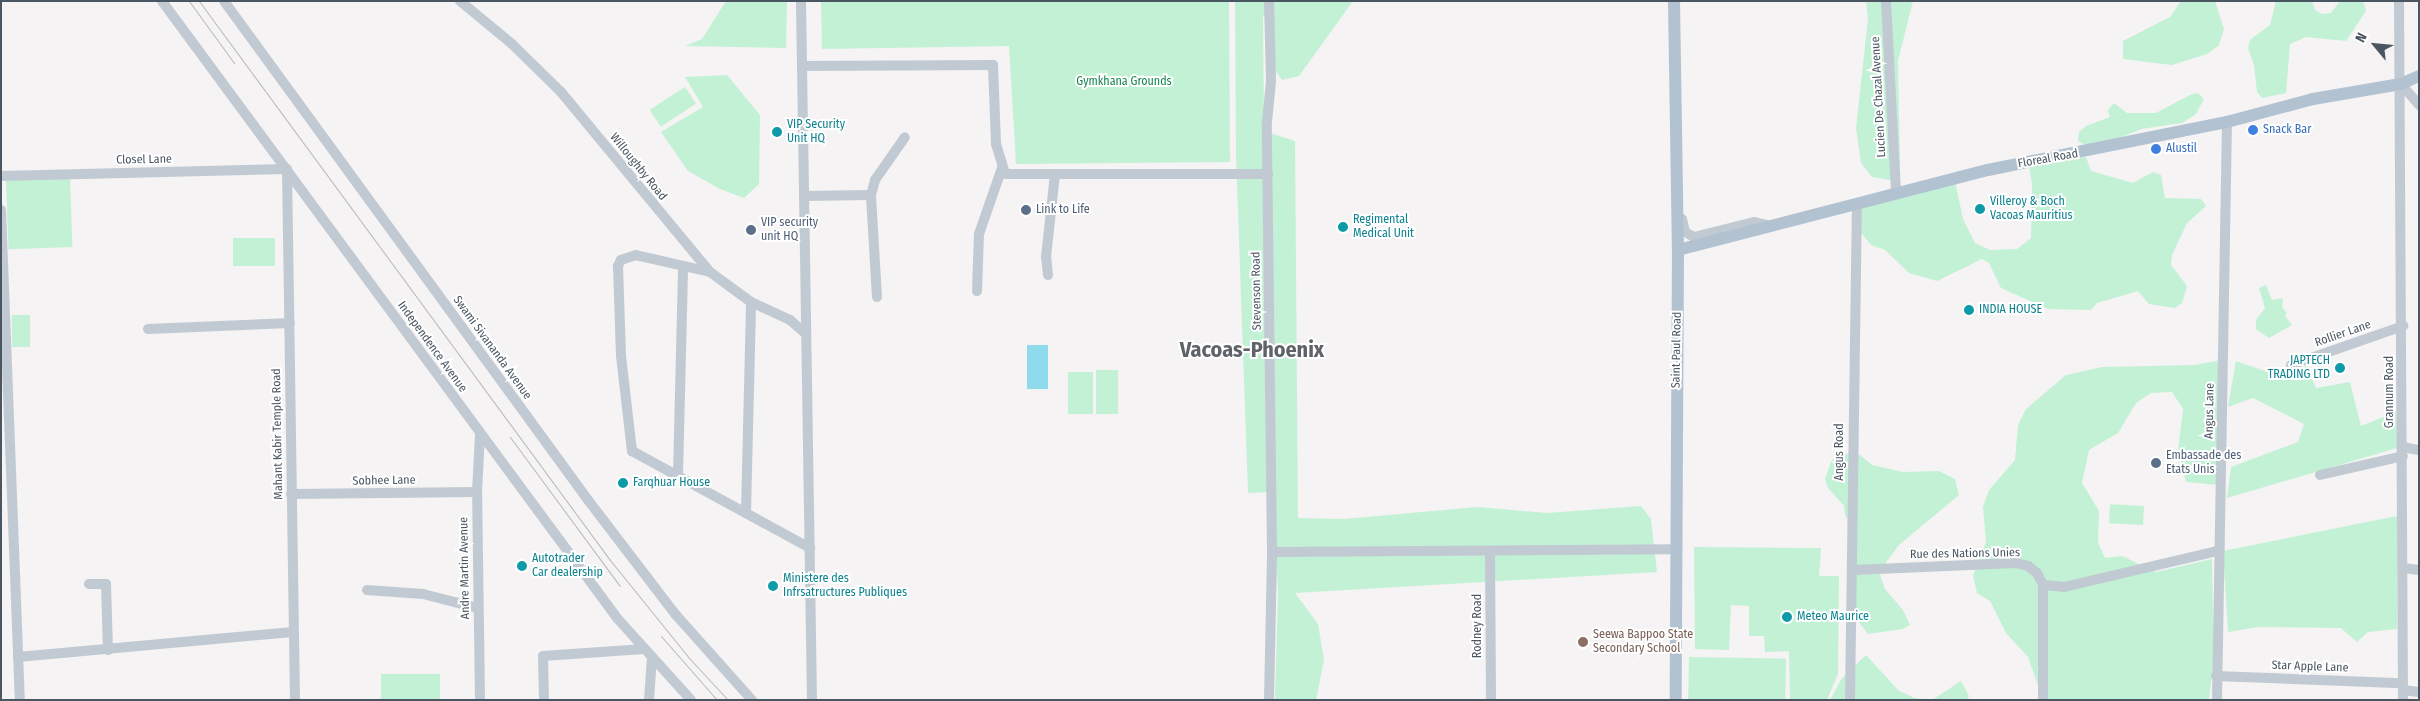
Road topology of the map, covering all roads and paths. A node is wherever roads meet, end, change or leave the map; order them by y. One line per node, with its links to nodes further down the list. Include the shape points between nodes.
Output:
1 (162, 1): 16 (street, Independence Avenue)
2 (224, 1): 76 (street, Swami Sivananda Avenue, via 588,500 676,616)
3 (460, 1): 29 (street, Willoughby Road, via 512,44 561,92)
4 (801, 1): 9 (street)
5 (1269, 1): 18 (street, Stevenson Road)
6 (1674, 1): 19 (main road, Saint Paul Road)
7 (1886, 1): 21 (street, Lucien De Chazal Avenue)
8 (2399, 1): 11 (street, Grannum Road)
9 (802, 66): 15 (street, via 993,65 996,144); 23 (street)
10 (2419, 76): 11 (main road, Floreal Road)
11 (2401, 84): 12 (street); 13 (main road, Floreal Road, via 2312,99); 37 (street, Grannum Road)
12 (2419, 105)
13 (2227, 122): 21 (main road, Floreal Road); 53 (street, Angus Lane, via 2221,507)
14 (905, 137): 22 (street, via 874,180)
15 (1002, 168): 17 (street, via 1005,174); 31 (street, via 979,234)
16 (287, 169): 20 (street, Closel Lane); 36 (street, Mahant Kabir Temple Road); 41 (street, Independence Avenue)
17 (1055, 174): 18 (street); 30 (street, via 1046,257)
18 (1268, 174): 54 (street, Stevenson Road)
19 (1677, 174): 26 (street, via 1682,186 1682,226 1688,235 1699,237 1754,222); 27 (main road, Saint Paul Road)
20 (1, 176)
21 (1896, 192): 24 (main road, Floreal Road)
22 (871, 195): 23 (street); 32 (street)
23 (804, 196): 34 (street)
24 (1856, 205): 26 (main road, Floreal Road); 57 (street, Angus Road)
25 (1, 210): 49 (street)
26 (1772, 226): 27 (main road, Floreal Road)
27 (1678, 250): 52 (main road, Saint Paul Road)
28 (683, 267): 29 (street); 44 (street); 44 (street, via 636,255 621,260 616,272 632,451)
29 (710, 272): 33 (street, Willoughby Road)
30 (1048, 275)
31 (977, 291)
32 (877, 297)
33 (751, 302): 35 (street, Willoughby Road); 48 (street)
34 (804, 307): 35 (street, via 789,315); 39 (street)
35 (770, 312): 39 (street, Willoughby Road, via 790,320)
36 (290, 323): 38 (street); 47 (street, Mahant Kabir Temple Road)
37 (2403, 326): 40 (street, Rollier Lane); 43 (street, Grannum Road)
38 (148, 329)
39 (806, 334): 51 (street)
40 (2291, 365)
41 (480, 435): 46 (street, Andre Martin Avenue); 65 (street, Independence Avenue, via 617,618)
42 (2419, 450): 43 (street)
43 (2403, 451): 45 (street); 56 (street, Grannum Road)
44 (678, 475): 48 (street)
45 (2320, 475)
46 (477, 492): 47 (street, Sobhee Lane); 62 (street, Andre Martin Avenue)
47 (292, 494): 63 (street, Mahant Kabir Temple Road)
48 (746, 511): 51 (street)
49 (12, 519): 50 (street); 66 (street)
50 (1, 520)
51 (810, 548): 77 (street)
52 (1674, 549): 55 (street); 80 (main road, Saint Paul Road)
53 (2217, 551): 60 (street, via 2064,587); 67 (street, Angus Lane)
54 (1272, 552): 55 (street); 78 (street, Stevenson Road)
55 (1490, 553): 79 (street, Rodney Road)
56 (2403, 568): 58 (street); 68 (street, Grannum Road)
57 (1854, 570): 60 (street, Rue des Nations Unies, via 2016,563 2037,573); 81 (street, Angus Road)
58 (2419, 570)
59 (89, 584): 64 (street, via 106,584)
60 (2043, 585): 82 (street)
61 (367, 590): 62 (street, via 423,594)
62 (478, 608): 72 (street, Andre Martin Avenue)
63 (293, 632): 64 (street); 71 (street, Mahant Kabir Temple Road)
64 (108, 650): 66 (street)
65 (648, 653): 73 (street, via 543,656); 74 (street); 75 (street, Independence Avenue)
66 (18, 657): 70 (street)
67 (2216, 676): 68 (street, Star Apple Lane); 83 (street, Angus Lane)
68 (2403, 691): 69 (street, Star Apple Lane)
69 (2419, 692)
70 (20, 700)
71 (295, 700)
72 (480, 700)
73 (544, 700)
74 (649, 700)
75 (691, 700)
76 (752, 700)
77 (812, 700)
78 (1269, 700)
79 (1491, 700)
80 (1676, 700)
81 (1850, 700)
82 (2043, 700)
83 (2217, 700)

